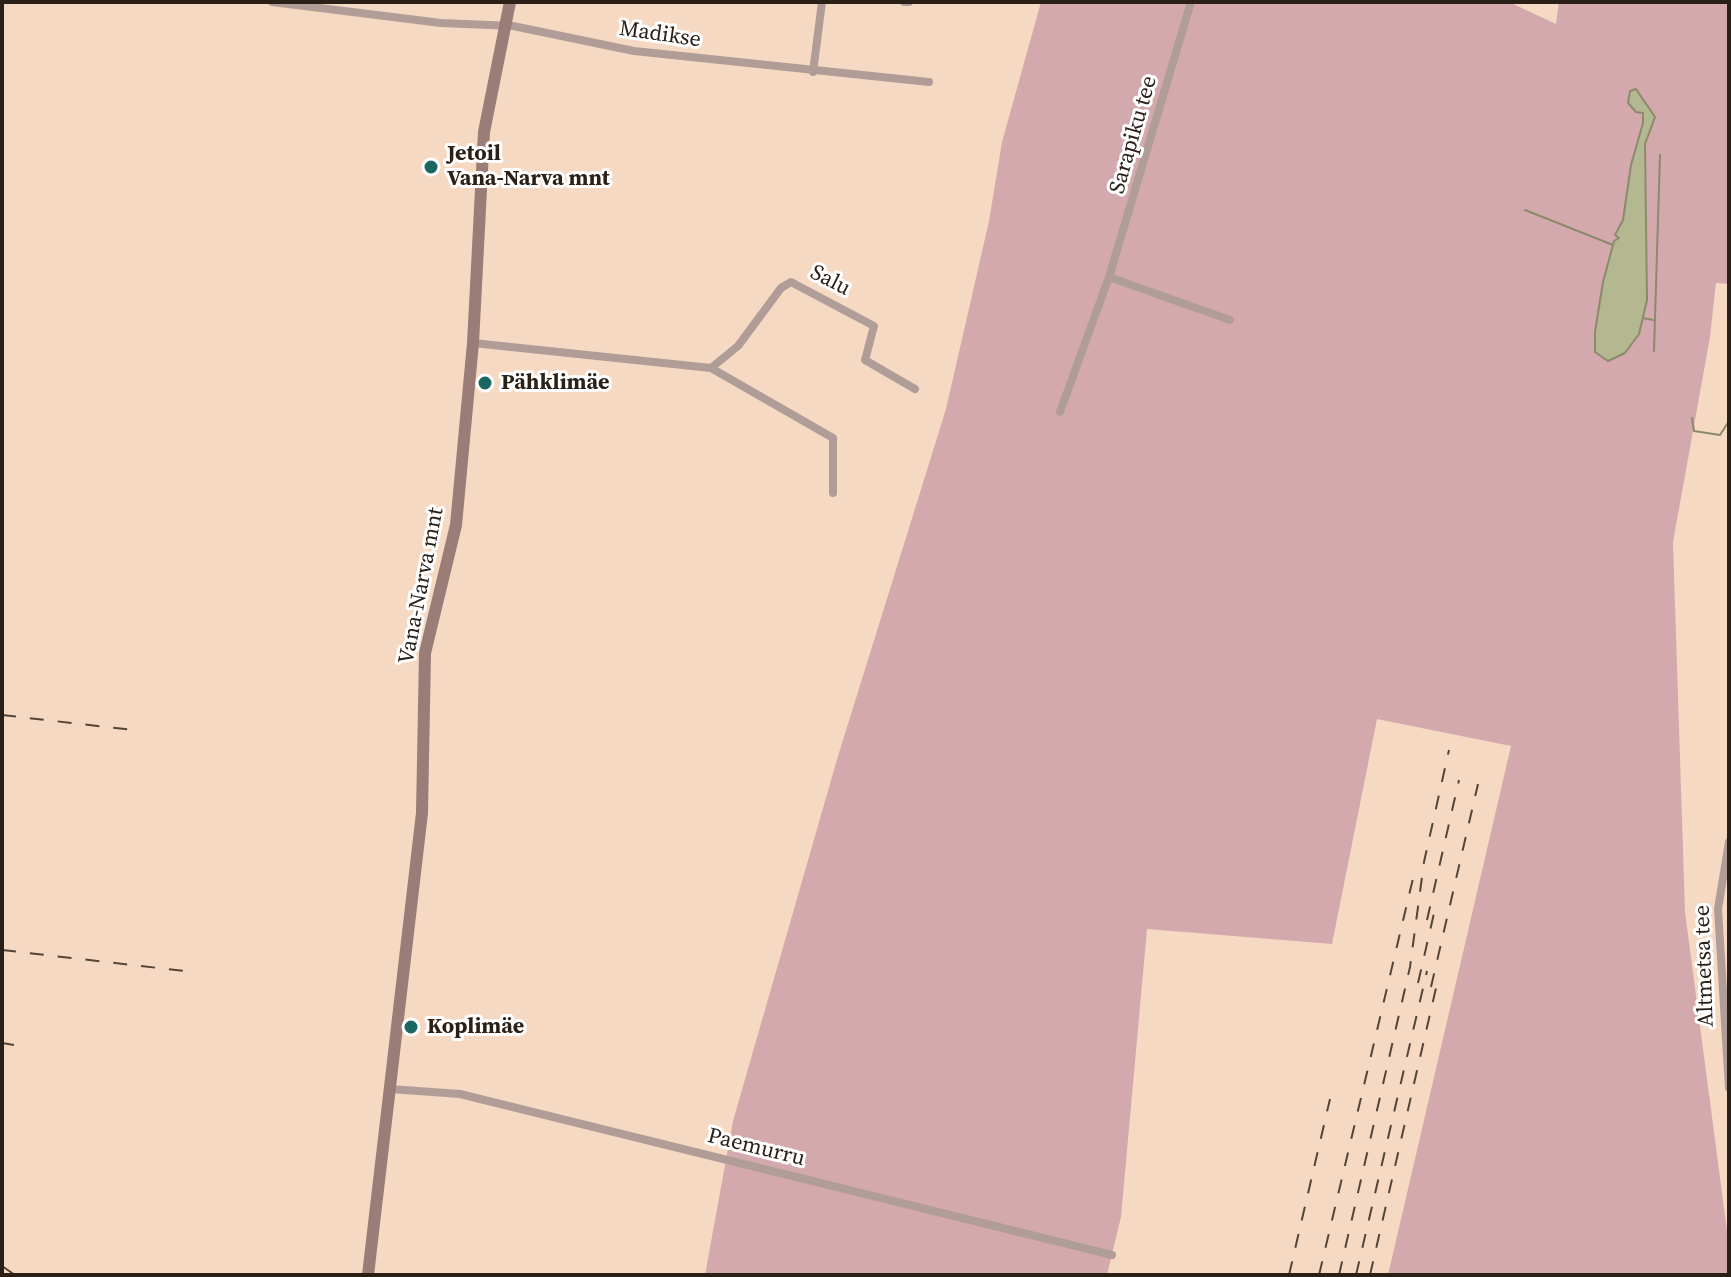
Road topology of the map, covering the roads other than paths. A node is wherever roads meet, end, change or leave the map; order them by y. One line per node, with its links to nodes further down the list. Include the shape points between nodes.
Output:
1 (272, 2): 5 (street, Madikse, via 441,23)
2 (510, 2): 5 (main road, Vana-Narva mnt)
3 (822, 2): 6 (street)
4 (1191, 2): 8 (street, Sarapiku tee)
5 (504, 25): 6 (street, Madikse, via 634,51); 10 (main road, Vana-Narva mnt, via 484,132)
6 (813, 72): 7 (street, Madikse)
7 (929, 82)
8 (1109, 277): 9 (street); 13 (street, Sarapiku tee)
9 (1230, 320)
10 (473, 343): 11 (street); 17 (main road, Vana-Narva mnt, via 454,539 425,653 422,813)
11 (711, 368): 12 (street, Salu, via 738,346 791,282 874,326 865,360); 14 (street, via 833,438)
12 (915, 389)
13 (1060, 412)
14 (833, 493)
15 (1729, 842): 16 (street, Altmetsa tee, via 1718,909)
16 (1729, 1088)
17 (390, 1089): 18 (street, Paemurru, via 460,1094); 19 (main road, Vana-Narva mnt)
18 (1112, 1255)
19 (368, 1275)

